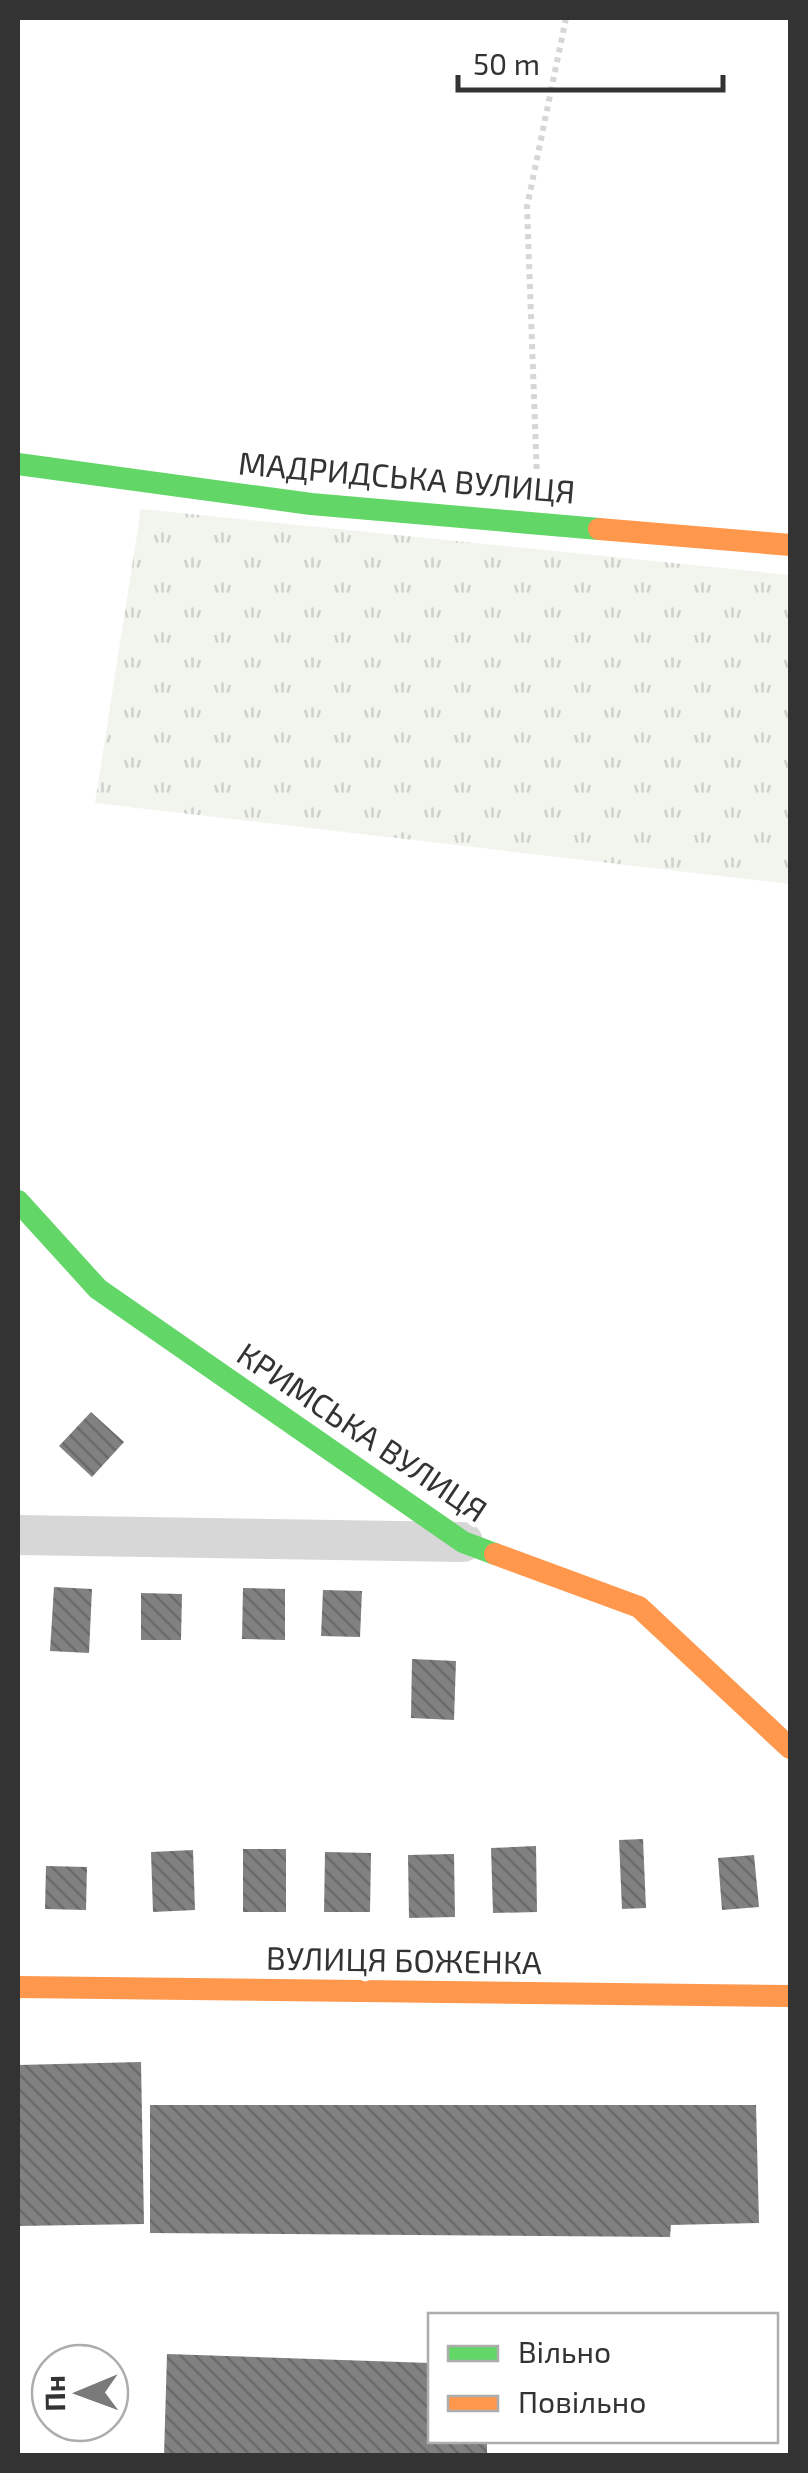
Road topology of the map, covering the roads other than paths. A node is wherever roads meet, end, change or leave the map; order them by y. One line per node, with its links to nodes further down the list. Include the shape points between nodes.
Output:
1 (18, 464): 2 (street, МАДРИДСЬКА ВУЛИЦЯ, via 311,504)
2 (790, 545)
3 (18, 1201): 5 (street, КРИМСЬКА ВУЛИЦЯ, via 98,1289)
4 (18, 1535): 5 (street)
5 (463, 1542): 6 (street, КРИМСЬКА ВУЛИЦЯ, via 639,1607)
6 (790, 1748)
7 (18, 1988): 8 (street, ВУЛИЦЯ БОЖЕНКА)
8 (790, 1996)

